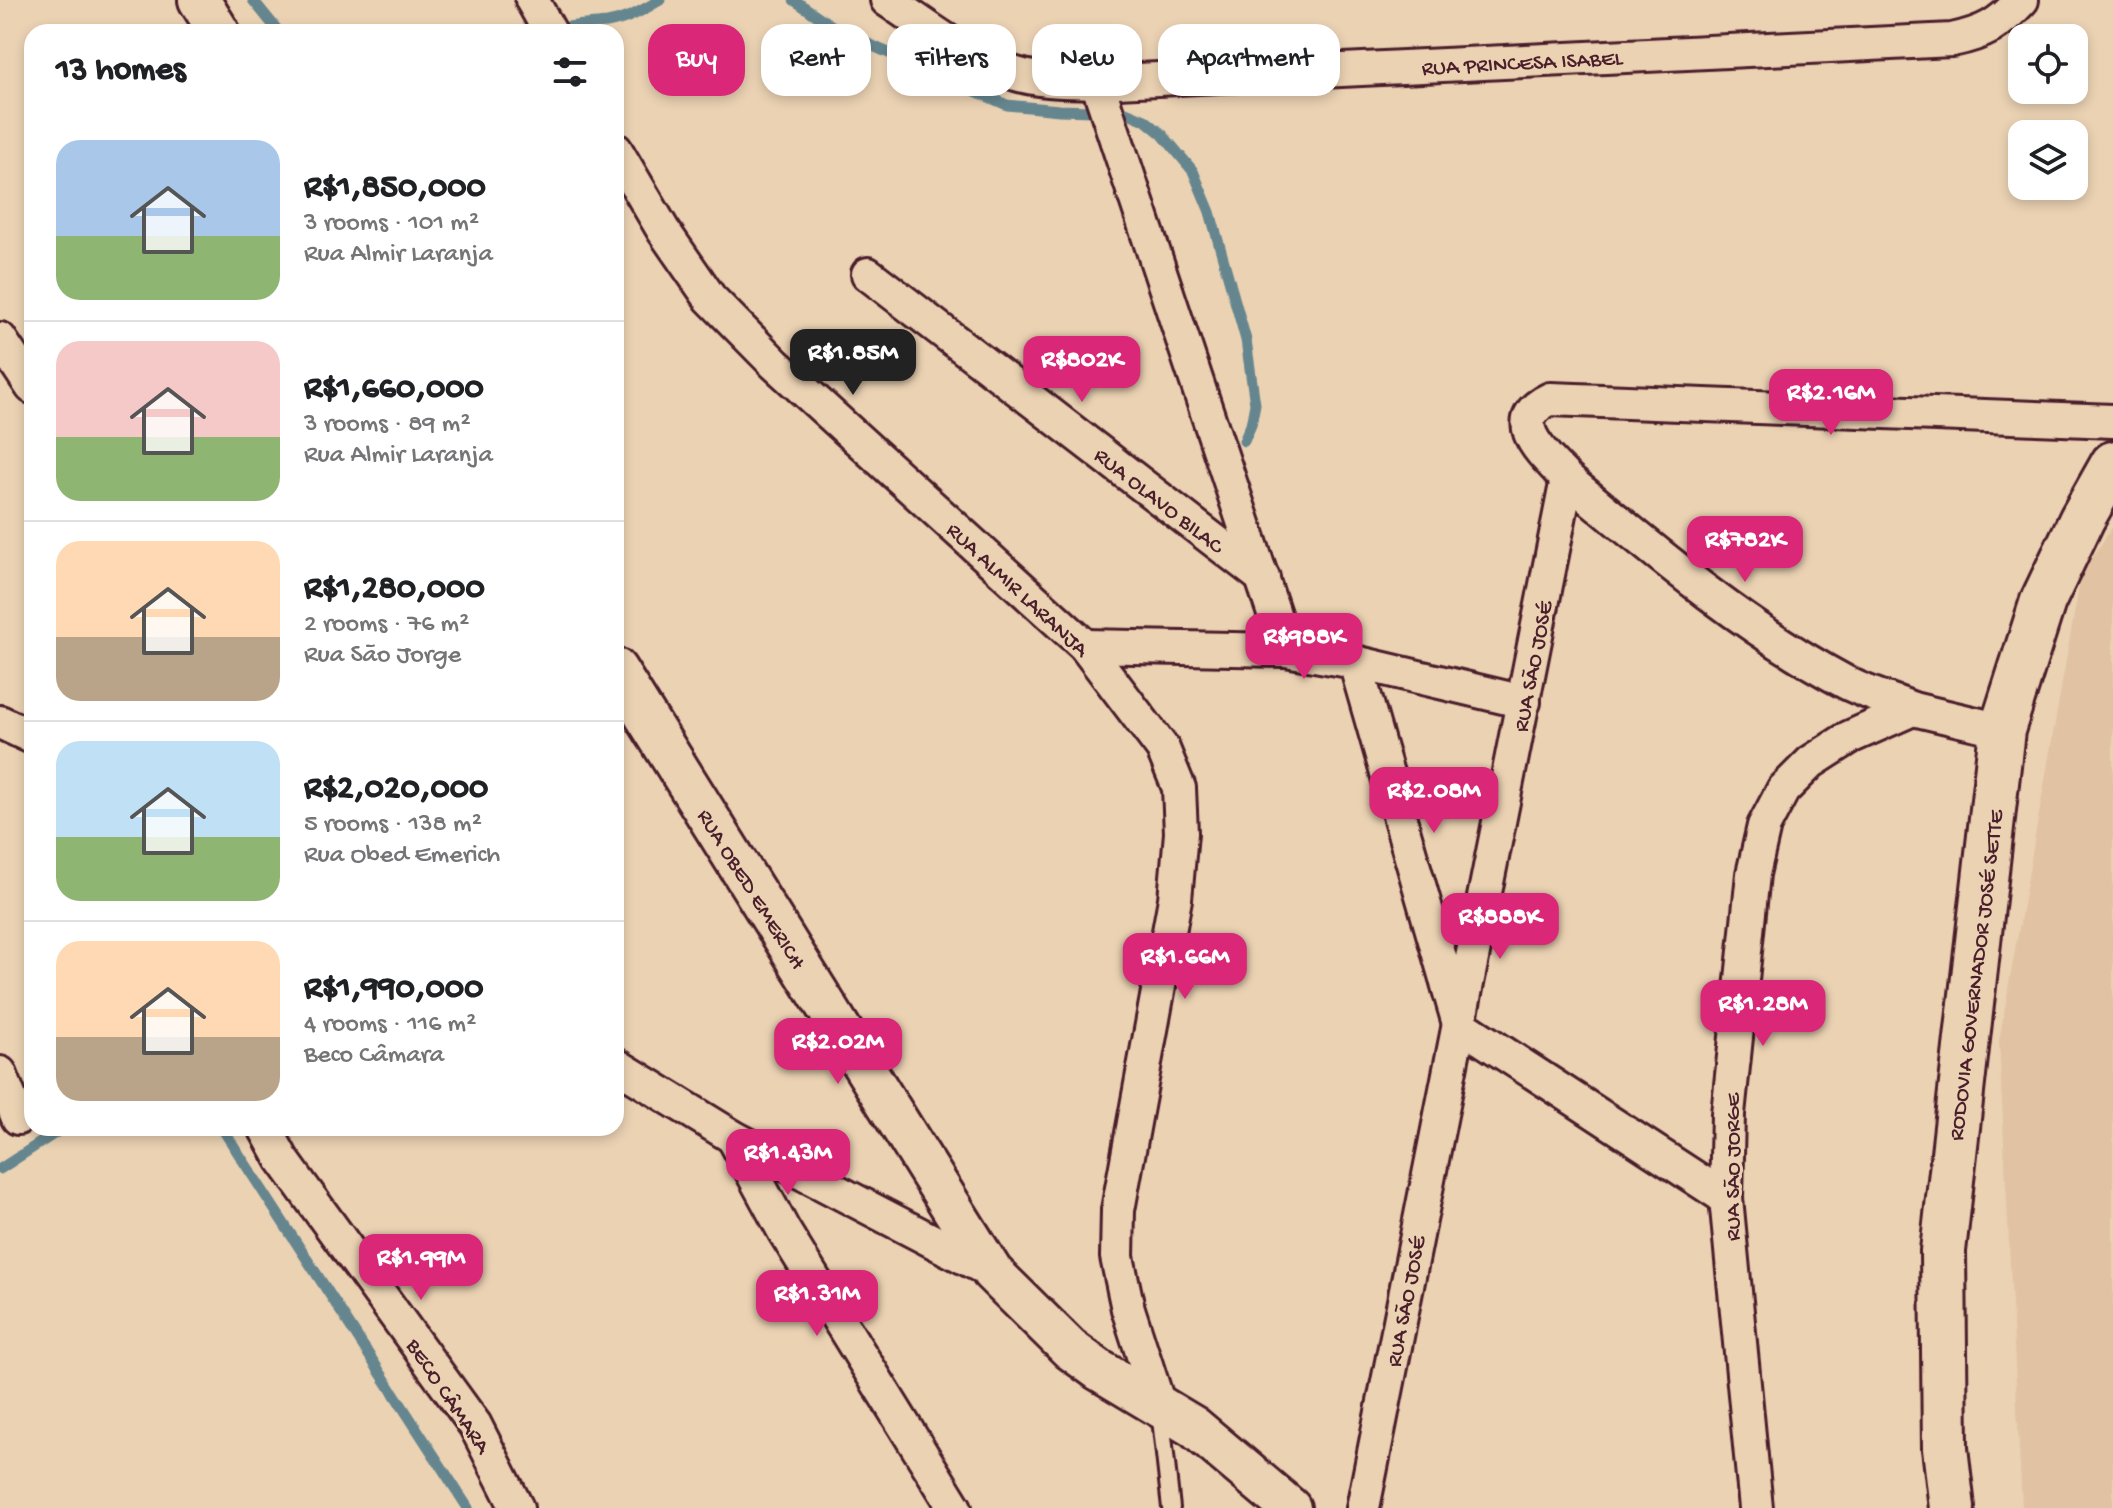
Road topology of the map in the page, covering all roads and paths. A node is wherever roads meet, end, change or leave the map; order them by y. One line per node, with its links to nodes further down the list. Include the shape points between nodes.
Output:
1 (199, 0): 5 (street)
2 (532, 0): 6 (street)
3 (887, 0): 7 (street, RUA PRINCESA ISABEL, via 977,58)
4 (2022, 0): 8 (street, RUA PRINCESA ISABEL, via 1980,34 1952,40)
5 (214, 24)
6 (546, 24)
7 (1032, 77)
8 (1142, 80)
9 (1102, 96): 17 (street)
10 (624, 164): 18 (street, RUA ALMIR LARANJA, via 710,298 775,364)
11 (868, 274): 17 (street, RUA OLAVO BILAC)
12 (0, 339): 13 (street)
13 (24, 375)
14 (2113, 421): 16 (street, via 1550,399 1530,414 1529,429 1532,440)
15 (2113, 464): 25 (main road, RODOVIA GOVERNADOR JOSÉ SETTE, via 2043,601)
16 (1567, 479): 22 (street, RUA SÃO JOSÉ); 23 (street, via 1783,647 1848,684)
17 (1263, 578): 19 (street)
18 (1085, 646): 19 (street); 35 (street, RUA ALMIR LARANJA, via 1163,749 1179,788 1175,899 1118,1210 1117,1257)
19 (1286, 650): 20 (street)
20 (1355, 662): 22 (street); 27 (street)
21 (624, 682): 34 (street, RUA OBED EMERICH)
22 (1524, 702): 27 (street, RUA SÃO JOSÉ)
23 (1913, 709): 25 (street); 33 (street, RUA SÃO JORGE, via 1850,737 1811,762 1783,790 1764,826 1753,874 1728,1114)
24 (0, 722): 26 (street)
25 (2002, 730): 42 (main road, RODOVIA GOVERNADOR JOSÉ SETTE, via 1943,1251 1945,1448)
26 (24, 733)
27 (1459, 1024): 33 (street); 40 (street, RUA SÃO JOSÉ)
28 (624, 1070): 32 (street)
29 (0, 1073): 30 (street)
30 (17, 1120)
31 (269, 1136): 36 (street, BECO CÂMARA, via 475,1425)
32 (733, 1137): 34 (street); 37 (street, via 784,1231)
33 (1726, 1198): 41 (street, RUA SÃO JORGE)
34 (992, 1272): 35 (street, RUA OBED EMERICH, via 1070,1349)
35 (1159, 1405): 38 (lane); 39 (street, RUA OBED EMERICH, via 1194,1427)
36 (517, 1508)
37 (955, 1508)
38 (1171, 1508)
39 (1290, 1508)
40 (1363, 1508)
41 (1756, 1508)
42 (1952, 1508)

